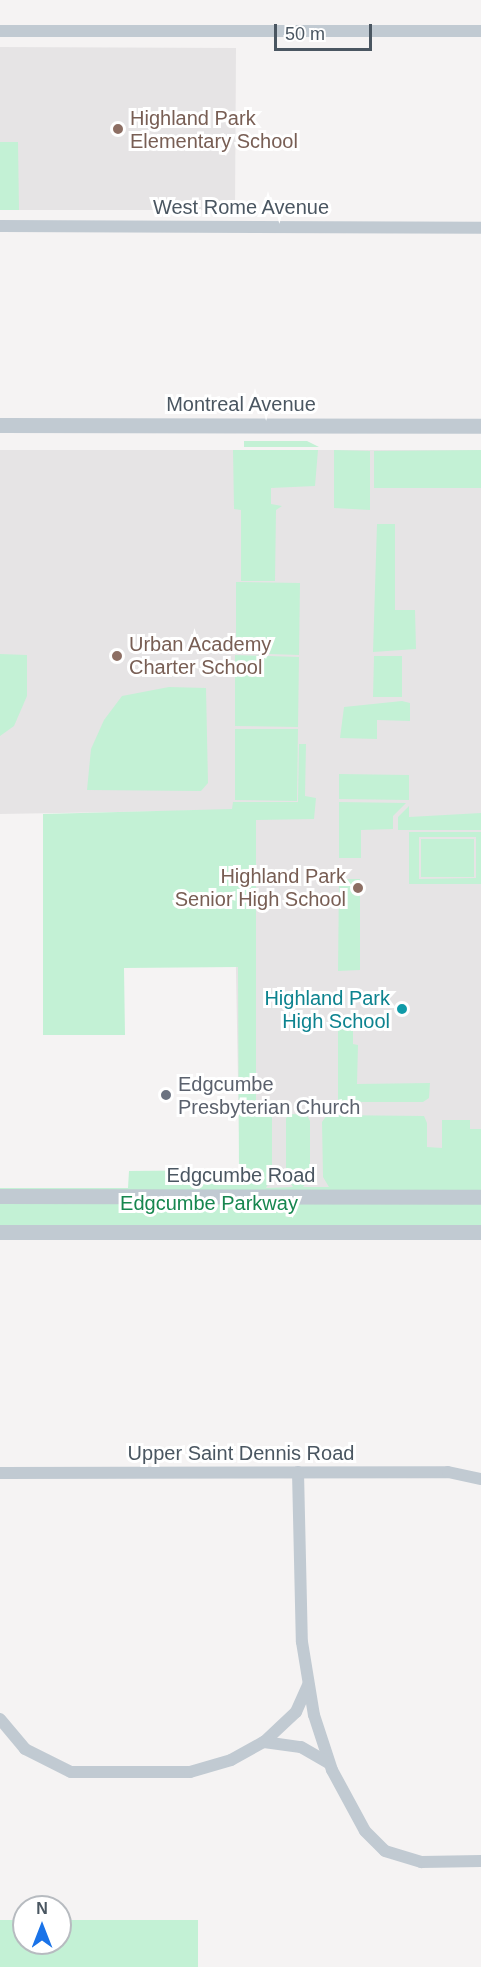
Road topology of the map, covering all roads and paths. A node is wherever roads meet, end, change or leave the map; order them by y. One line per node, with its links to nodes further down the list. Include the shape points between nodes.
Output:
1 (0, 31): 2 (street)
2 (481, 31)
3 (0, 226): 4 (street, West Rome Avenue)
4 (481, 228)
5 (0, 425): 6 (street, Montreal Avenue)
6 (481, 426)
7 (0, 1196): 8 (street, Edgcumbe Road)
8 (481, 1197)
9 (0, 1232): 10 (street)
10 (481, 1232)
11 (298, 1472): 12 (street, Upper Saint Dennis Road); 13 (street, Upper Saint Dennis Road, via 448,1472); 14 (street, via 298,1589)
12 (0, 1473)
13 (481, 1479)
14 (308, 1684): 16 (street, via 296,1712); 17 (street)
15 (0, 1719): 16 (street, via 14,1739 36,1757 86,1774 190,1772 231,1760)
16 (264, 1742): 17 (street, via 301,1747)
17 (329, 1763): 18 (street, via 365,1831 385,1851 411,1861)
18 (481, 1861)

